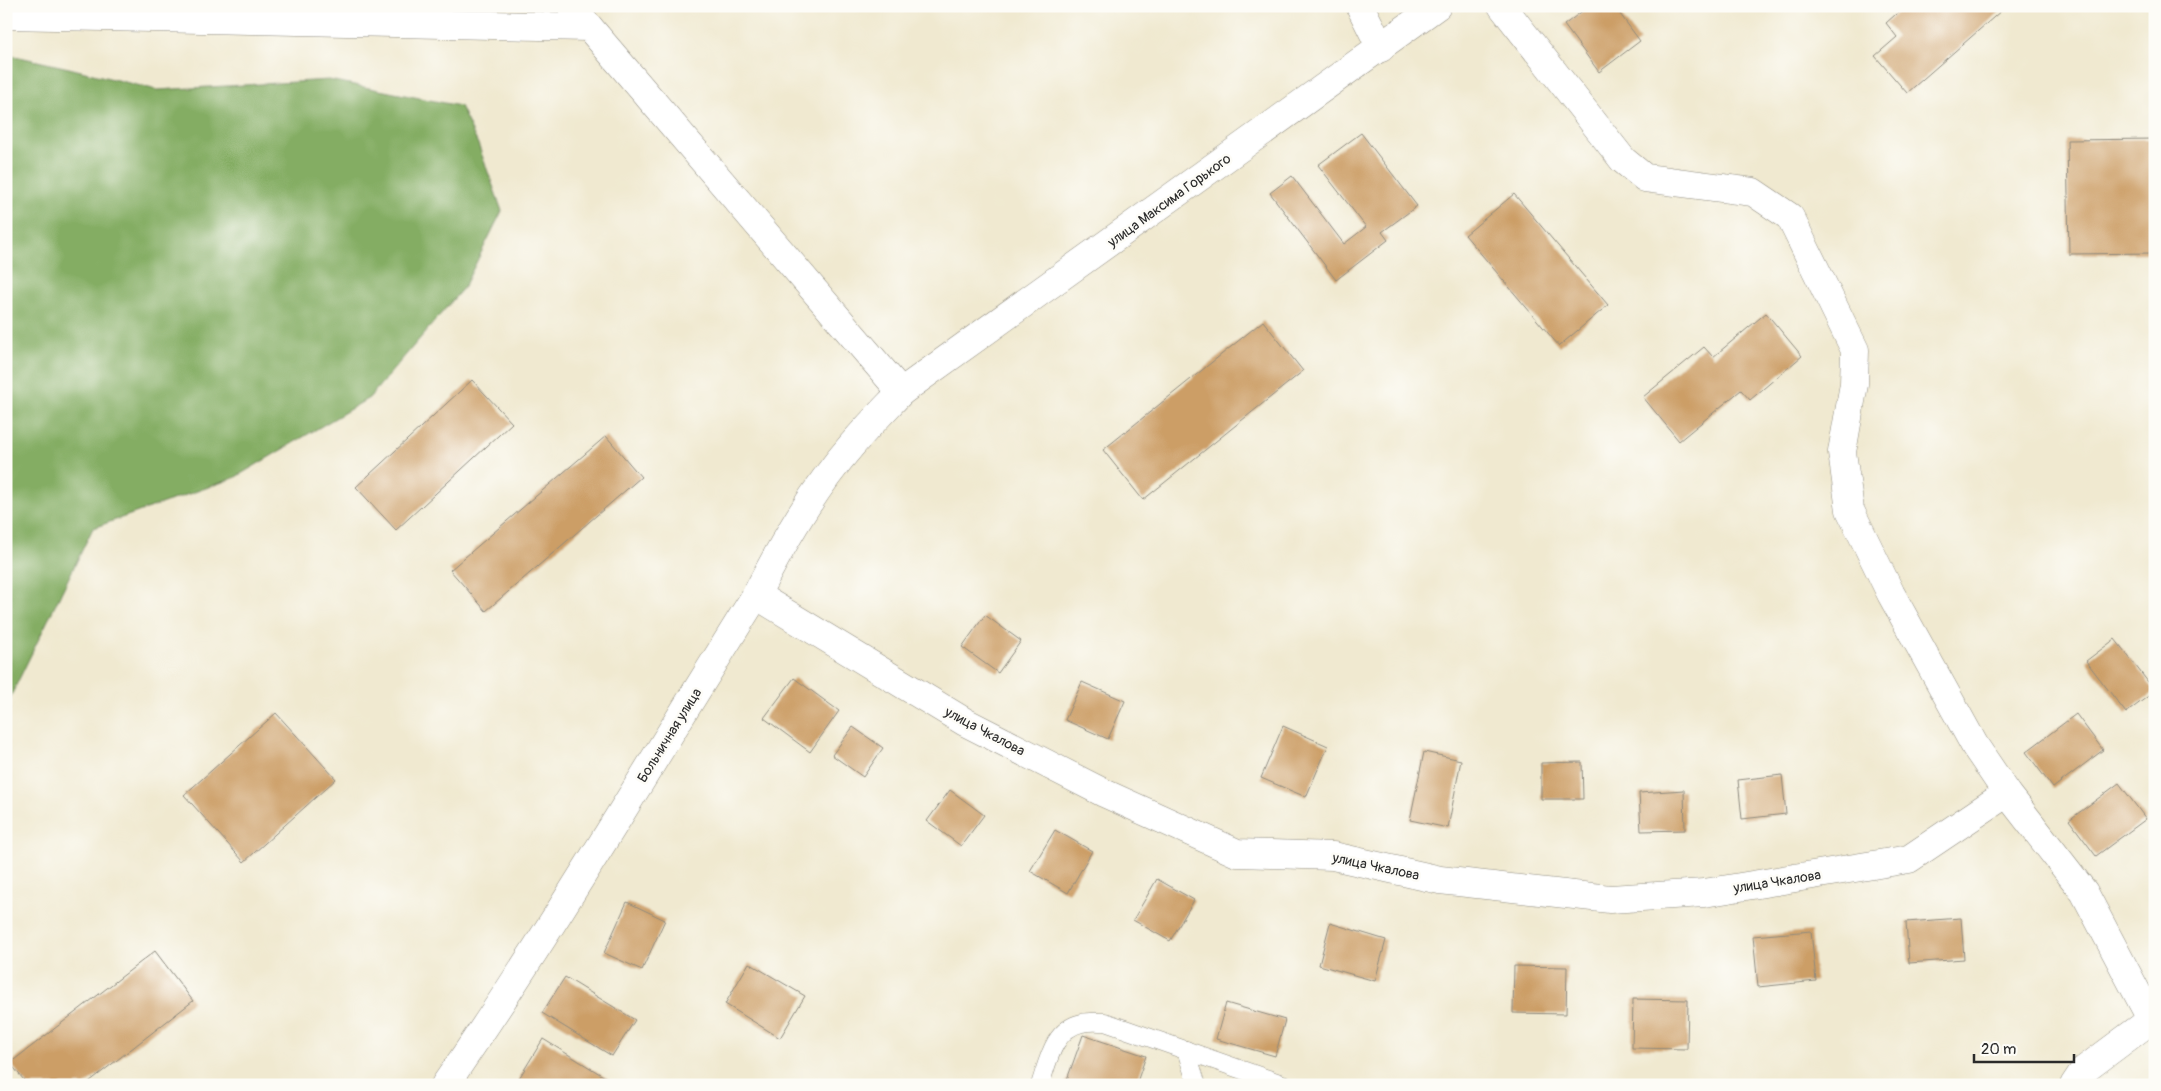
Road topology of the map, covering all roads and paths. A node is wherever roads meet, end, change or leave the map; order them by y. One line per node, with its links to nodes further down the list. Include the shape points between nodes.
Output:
1 (1360, 6): 6 (street)
2 (1437, 6): 6 (street, улица Максима Горького)
3 (1502, 6): 9 (street, via 1623,160 1645,178 1753,192 1790,217 1855,350 1854,384 1842,452 1850,510 1891,594 1975,746)
4 (6, 15): 5 (street)
5 (580, 16): 7 (street)
6 (1381, 48): 7 (street, улица Максима Горького)
7 (901, 392): 8 (street, Больничная улица, via 850,447 814,494)
8 (756, 595): 9 (street, улица Чкалова, via 965,722 1104,793 1237,853 1333,856 1440,880 1610,898 1704,893 1909,859); 14 (street, Больничная улица, via 546,933)
9 (2007, 793): 10 (street, via 2084,892)
10 (2153, 1018): 12 (street)
11 (1186, 1050): 13 (lane); 15 (lane, via 1105,1022 1081,1023 1066,1030 1056,1041); 16 (lane)
12 (2079, 1077): 17 (street)
13 (1277, 1083)
14 (445, 1085)
15 (1040, 1085)
16 (1197, 1085)
17 (2052, 1085)

